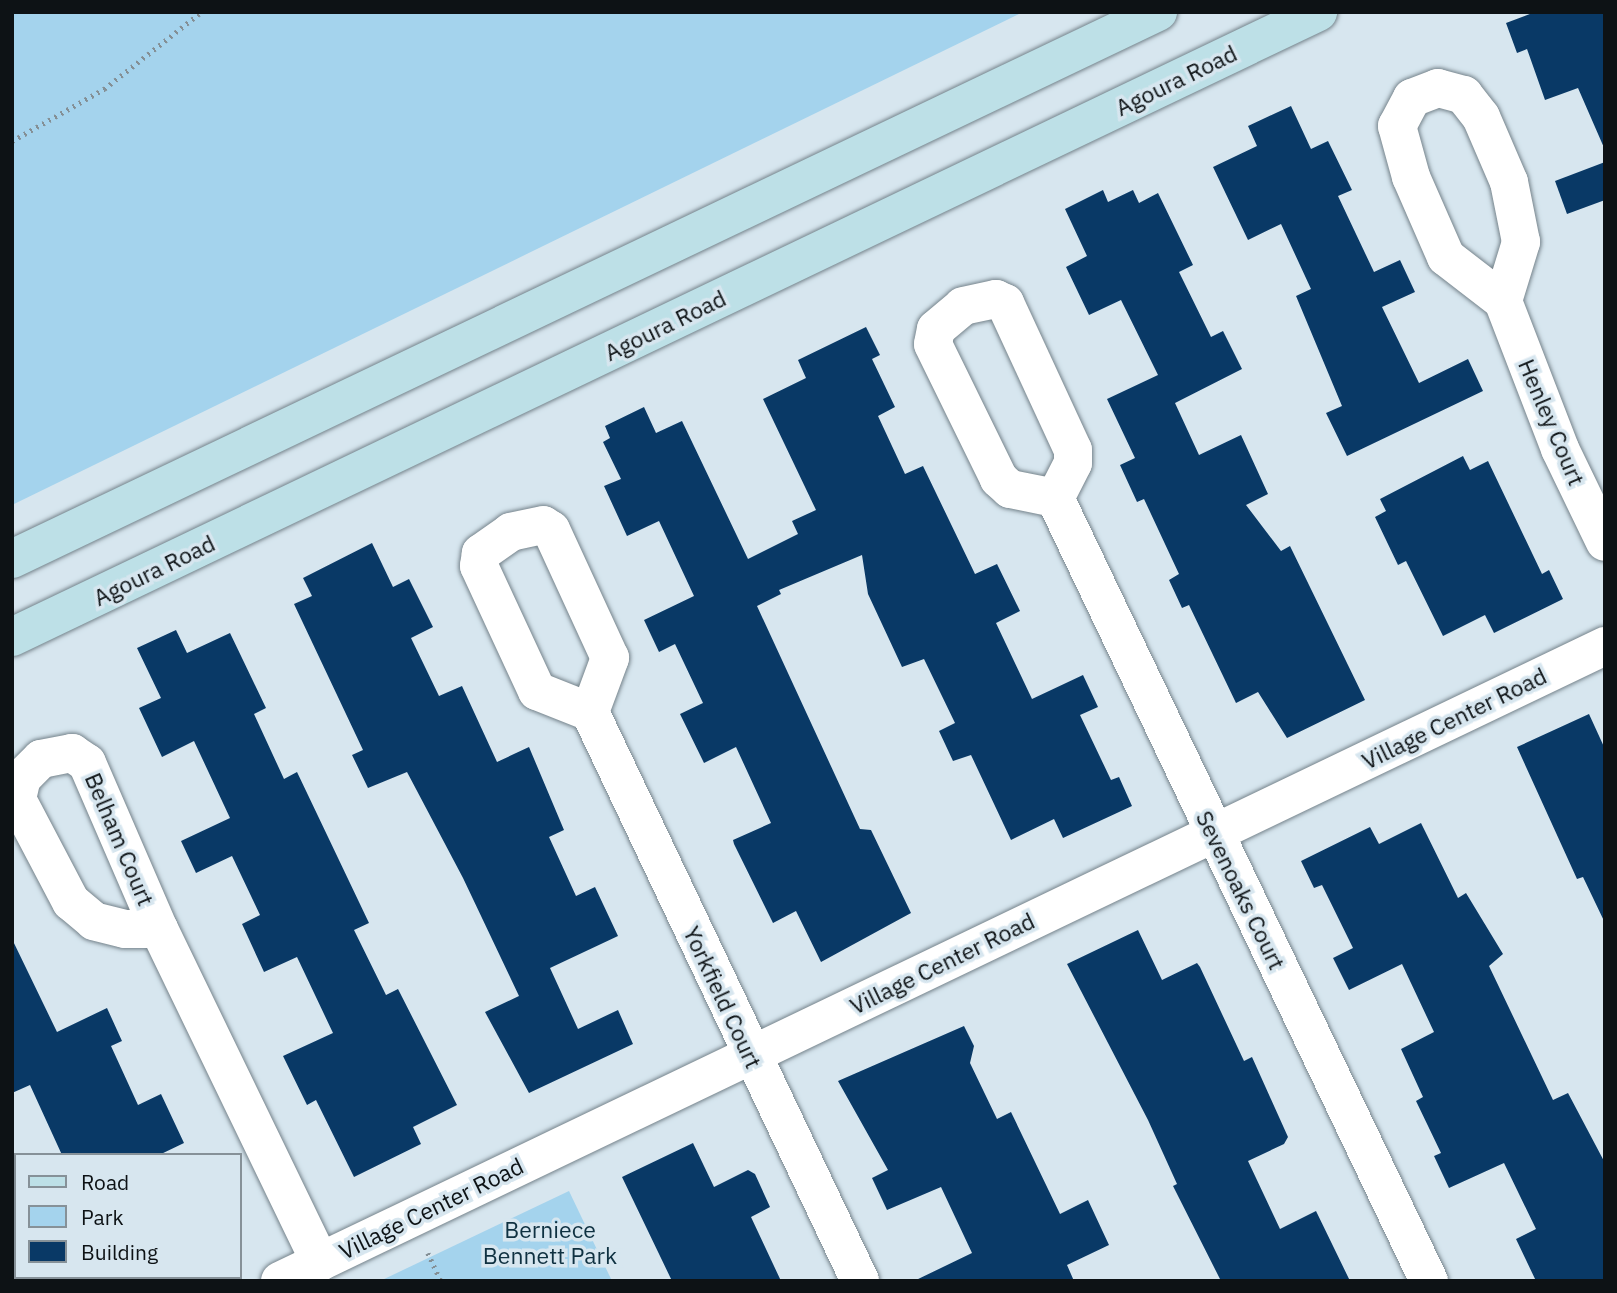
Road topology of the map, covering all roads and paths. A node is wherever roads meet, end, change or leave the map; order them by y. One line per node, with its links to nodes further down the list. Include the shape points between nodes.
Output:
1 (201, 12): 4 (path, via 104,89)
2 (1158, 12): 8 (main road)
3 (1318, 12): 9 (main road, Agoura Road)
4 (12, 141)
5 (1503, 301): 5 (street, via 1521,242 1509,183 1481,117 1464,95 1438,88 1412,98 1397,126 1411,177 1447,257); 7 (street, Henley Court, via 1560,449)
6 (1055, 498): 6 (street, via 1073,463 1073,450 1005,303 996,299 963,306 936,329 933,344 999,479 1010,489); 12 (street, Sevenoaks Court)
7 (1605, 542)
8 (12, 559)
9 (12, 637)
10 (1605, 646): 12 (street, Village Center Road)
11 (590, 712): 11 (street, via 609,671 610,658 551,530 542,525 510,533 481,553 479,566 537,691); 14 (street, Yorkfield Court)
12 (1214, 833): 14 (street, Village Center Road); 18 (street, Sevenoaks Court)
13 (159, 929): 13 (street, Belham Court, via 87,763 72,754 41,759 22,778 17,799 71,902 94,921 125,929); 15 (street, Belham Court)
14 (750, 1055): 15 (street, Village Center Road); 17 (street, Yorkfield Court)
15 (320, 1262): 16 (street, Village Center Road)
16 (280, 1281)
17 (860, 1281)
18 (1429, 1281)

